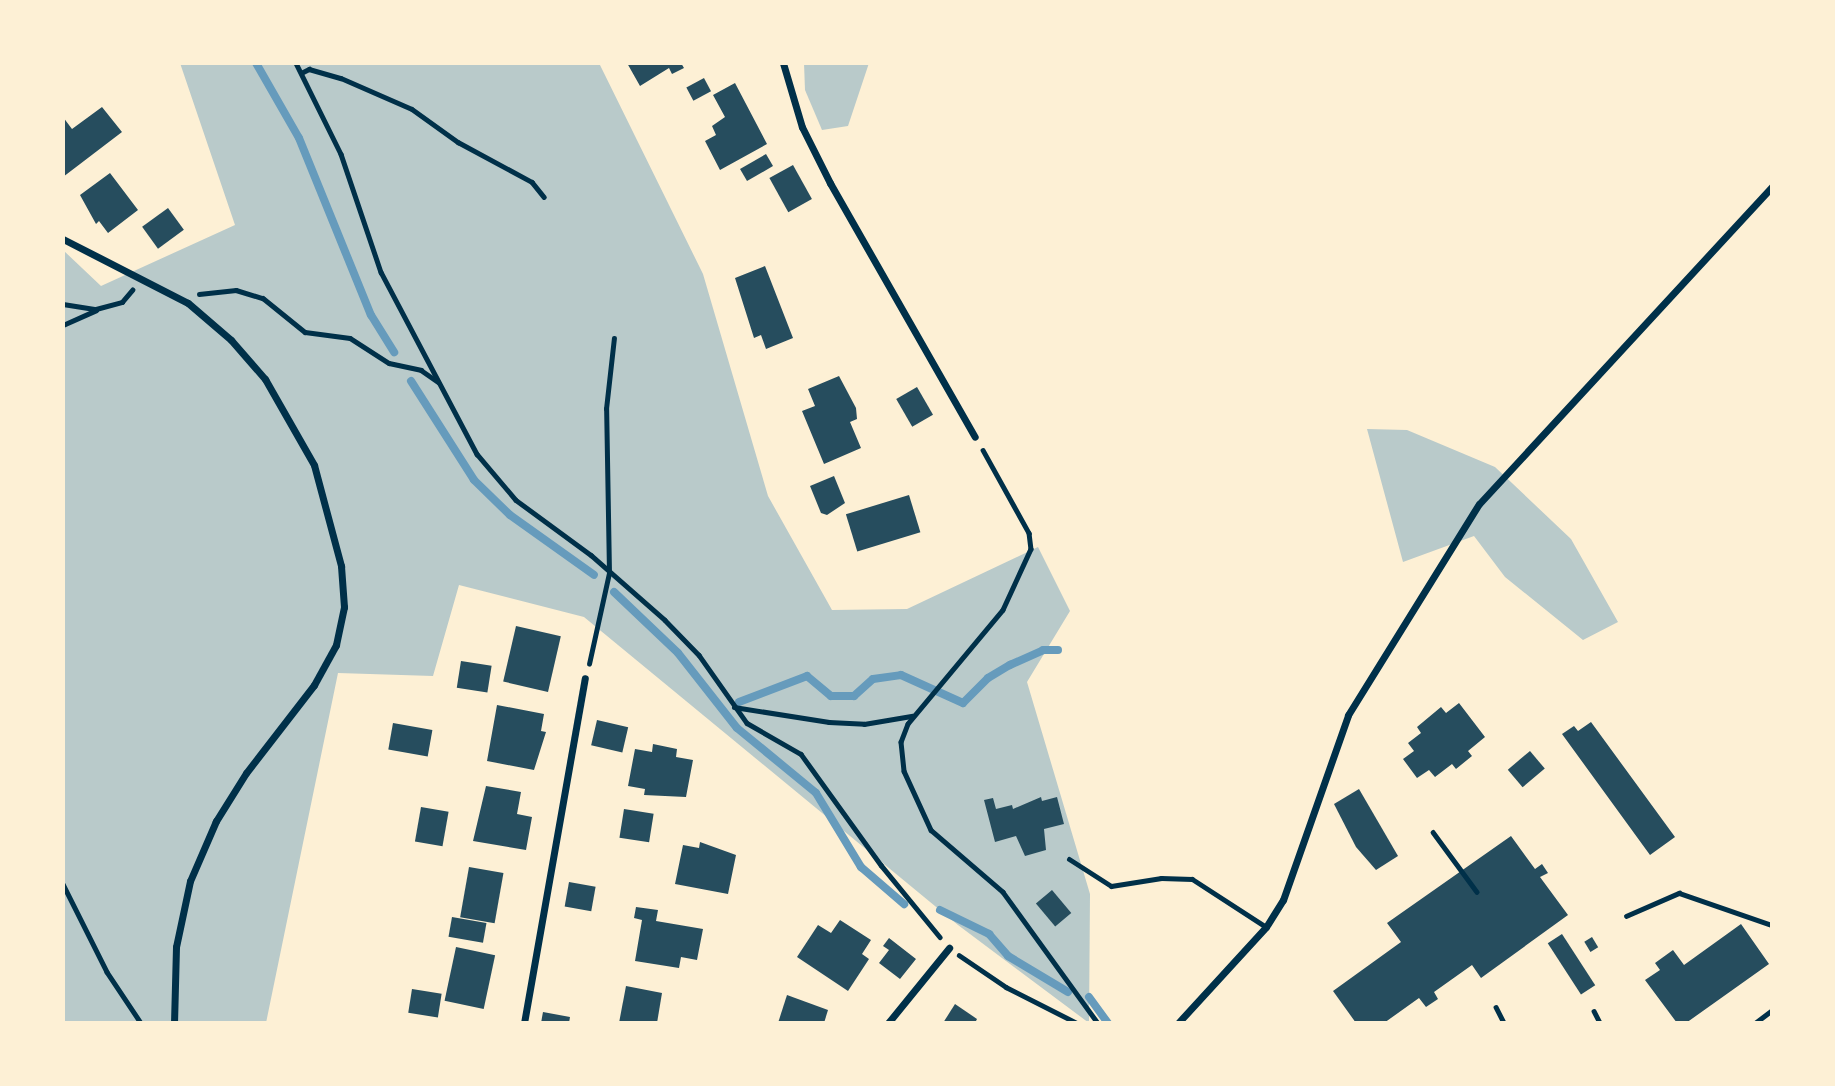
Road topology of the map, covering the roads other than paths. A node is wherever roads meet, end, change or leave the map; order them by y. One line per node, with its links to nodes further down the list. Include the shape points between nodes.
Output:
1 (783, 63): 4 (street, via 802,127 830,183)
2 (1772, 186): 7 (street, via 1511,467 1458,534 1348,715 1328,764 1299,863)
3 (63, 239): 9 (street, via 188,303 231,340 288,415 314,466 329,511 344,607 336,645 314,685 246,773 216,821 190,881 176,947)
4 (975, 437)
5 (585, 678): 10 (street)
6 (1069, 859): 7 (lane, via 1111,886 1161,878 1192,879)
7 (1266, 927): 12 (street)
8 (949, 948): 11 (street)
9 (174, 1023)
10 (524, 1023)
11 (888, 1023)
12 (1178, 1023)

